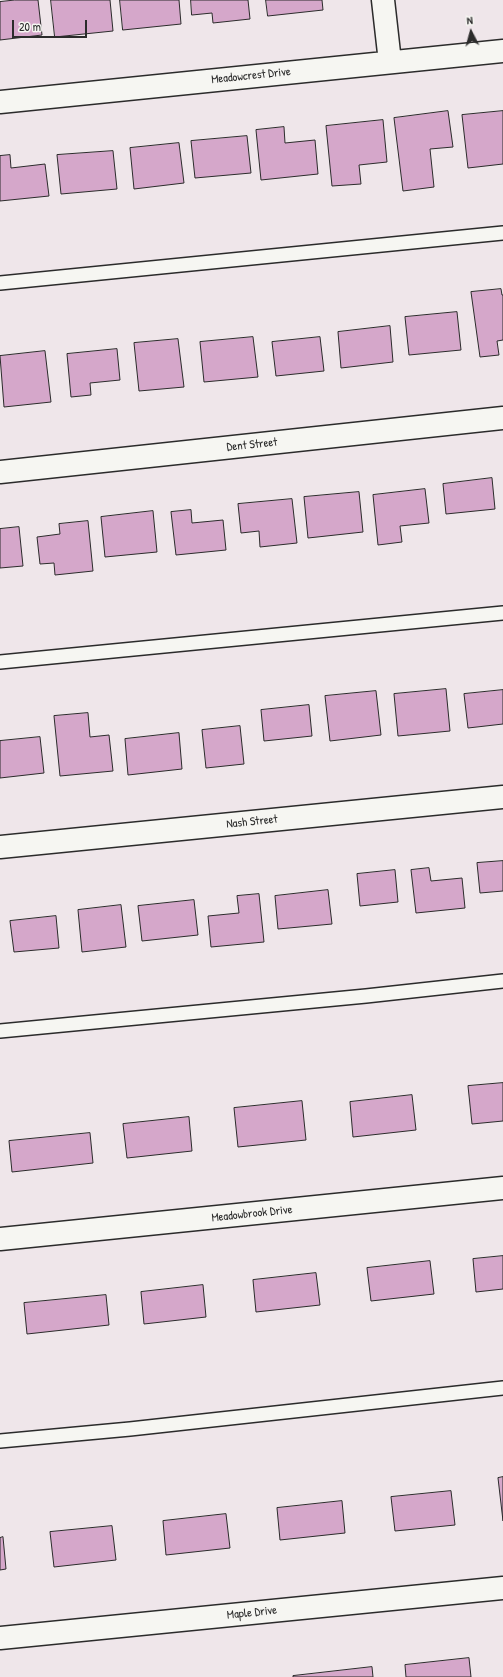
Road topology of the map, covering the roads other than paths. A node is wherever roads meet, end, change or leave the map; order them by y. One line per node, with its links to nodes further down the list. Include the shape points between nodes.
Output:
1 (383, 0): 3 (street)
2 (503, 51): 3 (street, Meadowcrest Drive)
3 (390, 62): 4 (street, Meadowcrest Drive)
4 (0, 102)
5 (503, 233): 6 (lane)
6 (0, 283)
7 (503, 418): 8 (street, Dent Street)
8 (0, 472)
9 (503, 613): 10 (lane)
10 (0, 662)
11 (503, 797): 12 (street, Nash Street)
12 (0, 847)
13 (503, 981): 14 (lane)
14 (0, 1031)
15 (503, 1188): 16 (street, Meadowbrook Drive)
16 (0, 1239)
17 (503, 1388): 18 (lane)
18 (0, 1441)
19 (503, 1588): 20 (street, Maple Drive)
20 (0, 1638)

